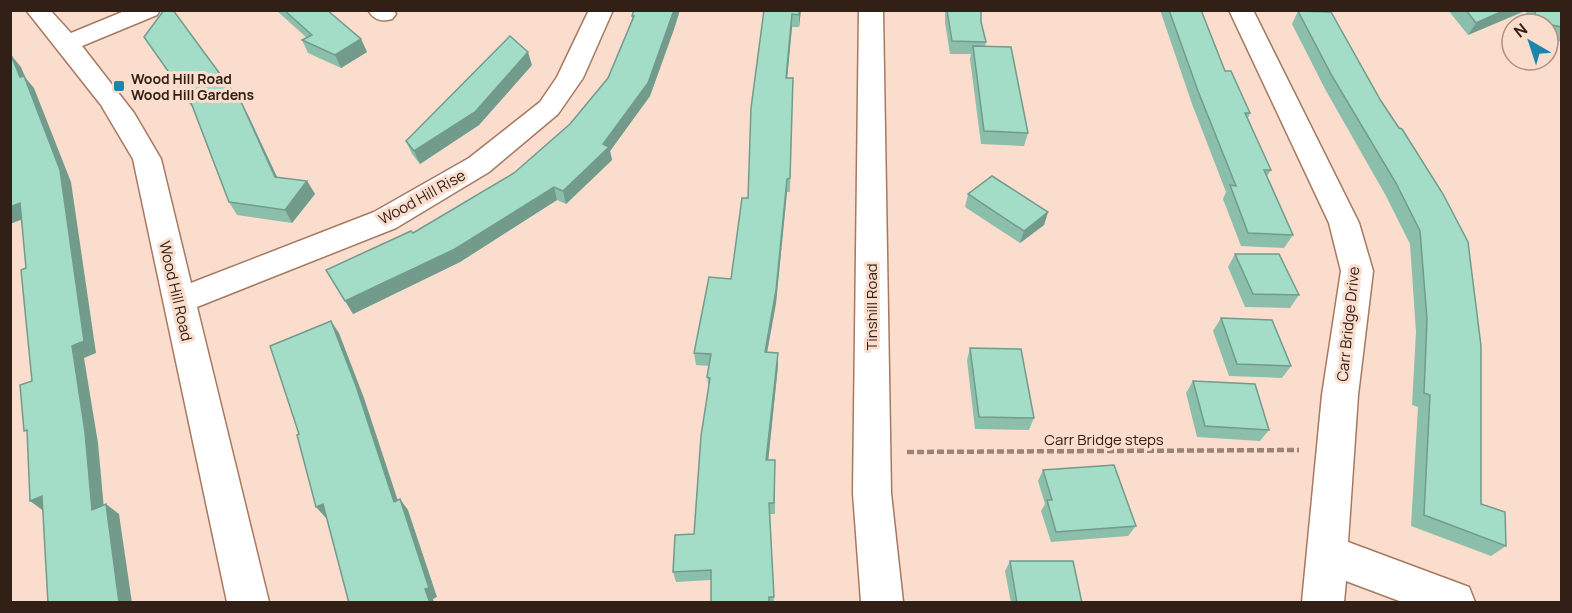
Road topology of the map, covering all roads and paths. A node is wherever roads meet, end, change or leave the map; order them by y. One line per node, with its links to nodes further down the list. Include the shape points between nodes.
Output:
1 (37, 10): 6 (street, Wood Hill Road)
2 (149, 10): 6 (street)
3 (601, 10): 7 (street, Wood Hill Rise, via 570,78 549,108 479,165 385,220)
4 (871, 10): 9 (street, Tinshill Road)
5 (1241, 10): 8 (street, Carr Bridge Drive, via 1352,246 1356,271)
6 (66, 44): 7 (street, Wood Hill Road, via 121,114 147,159)
7 (178, 301): 11 (street, Wood Hill Road)
8 (1335, 450): 9 (path, Carr Bridge steps); 10 (street, Carr Bridge Drive)
9 (872, 452): 12 (street, Tinshill Road)
10 (1328, 554): 13 (street, Carr Bridge Drive); 14 (street)
11 (248, 603)
12 (882, 603)
13 (1323, 603)
14 (1454, 603)

